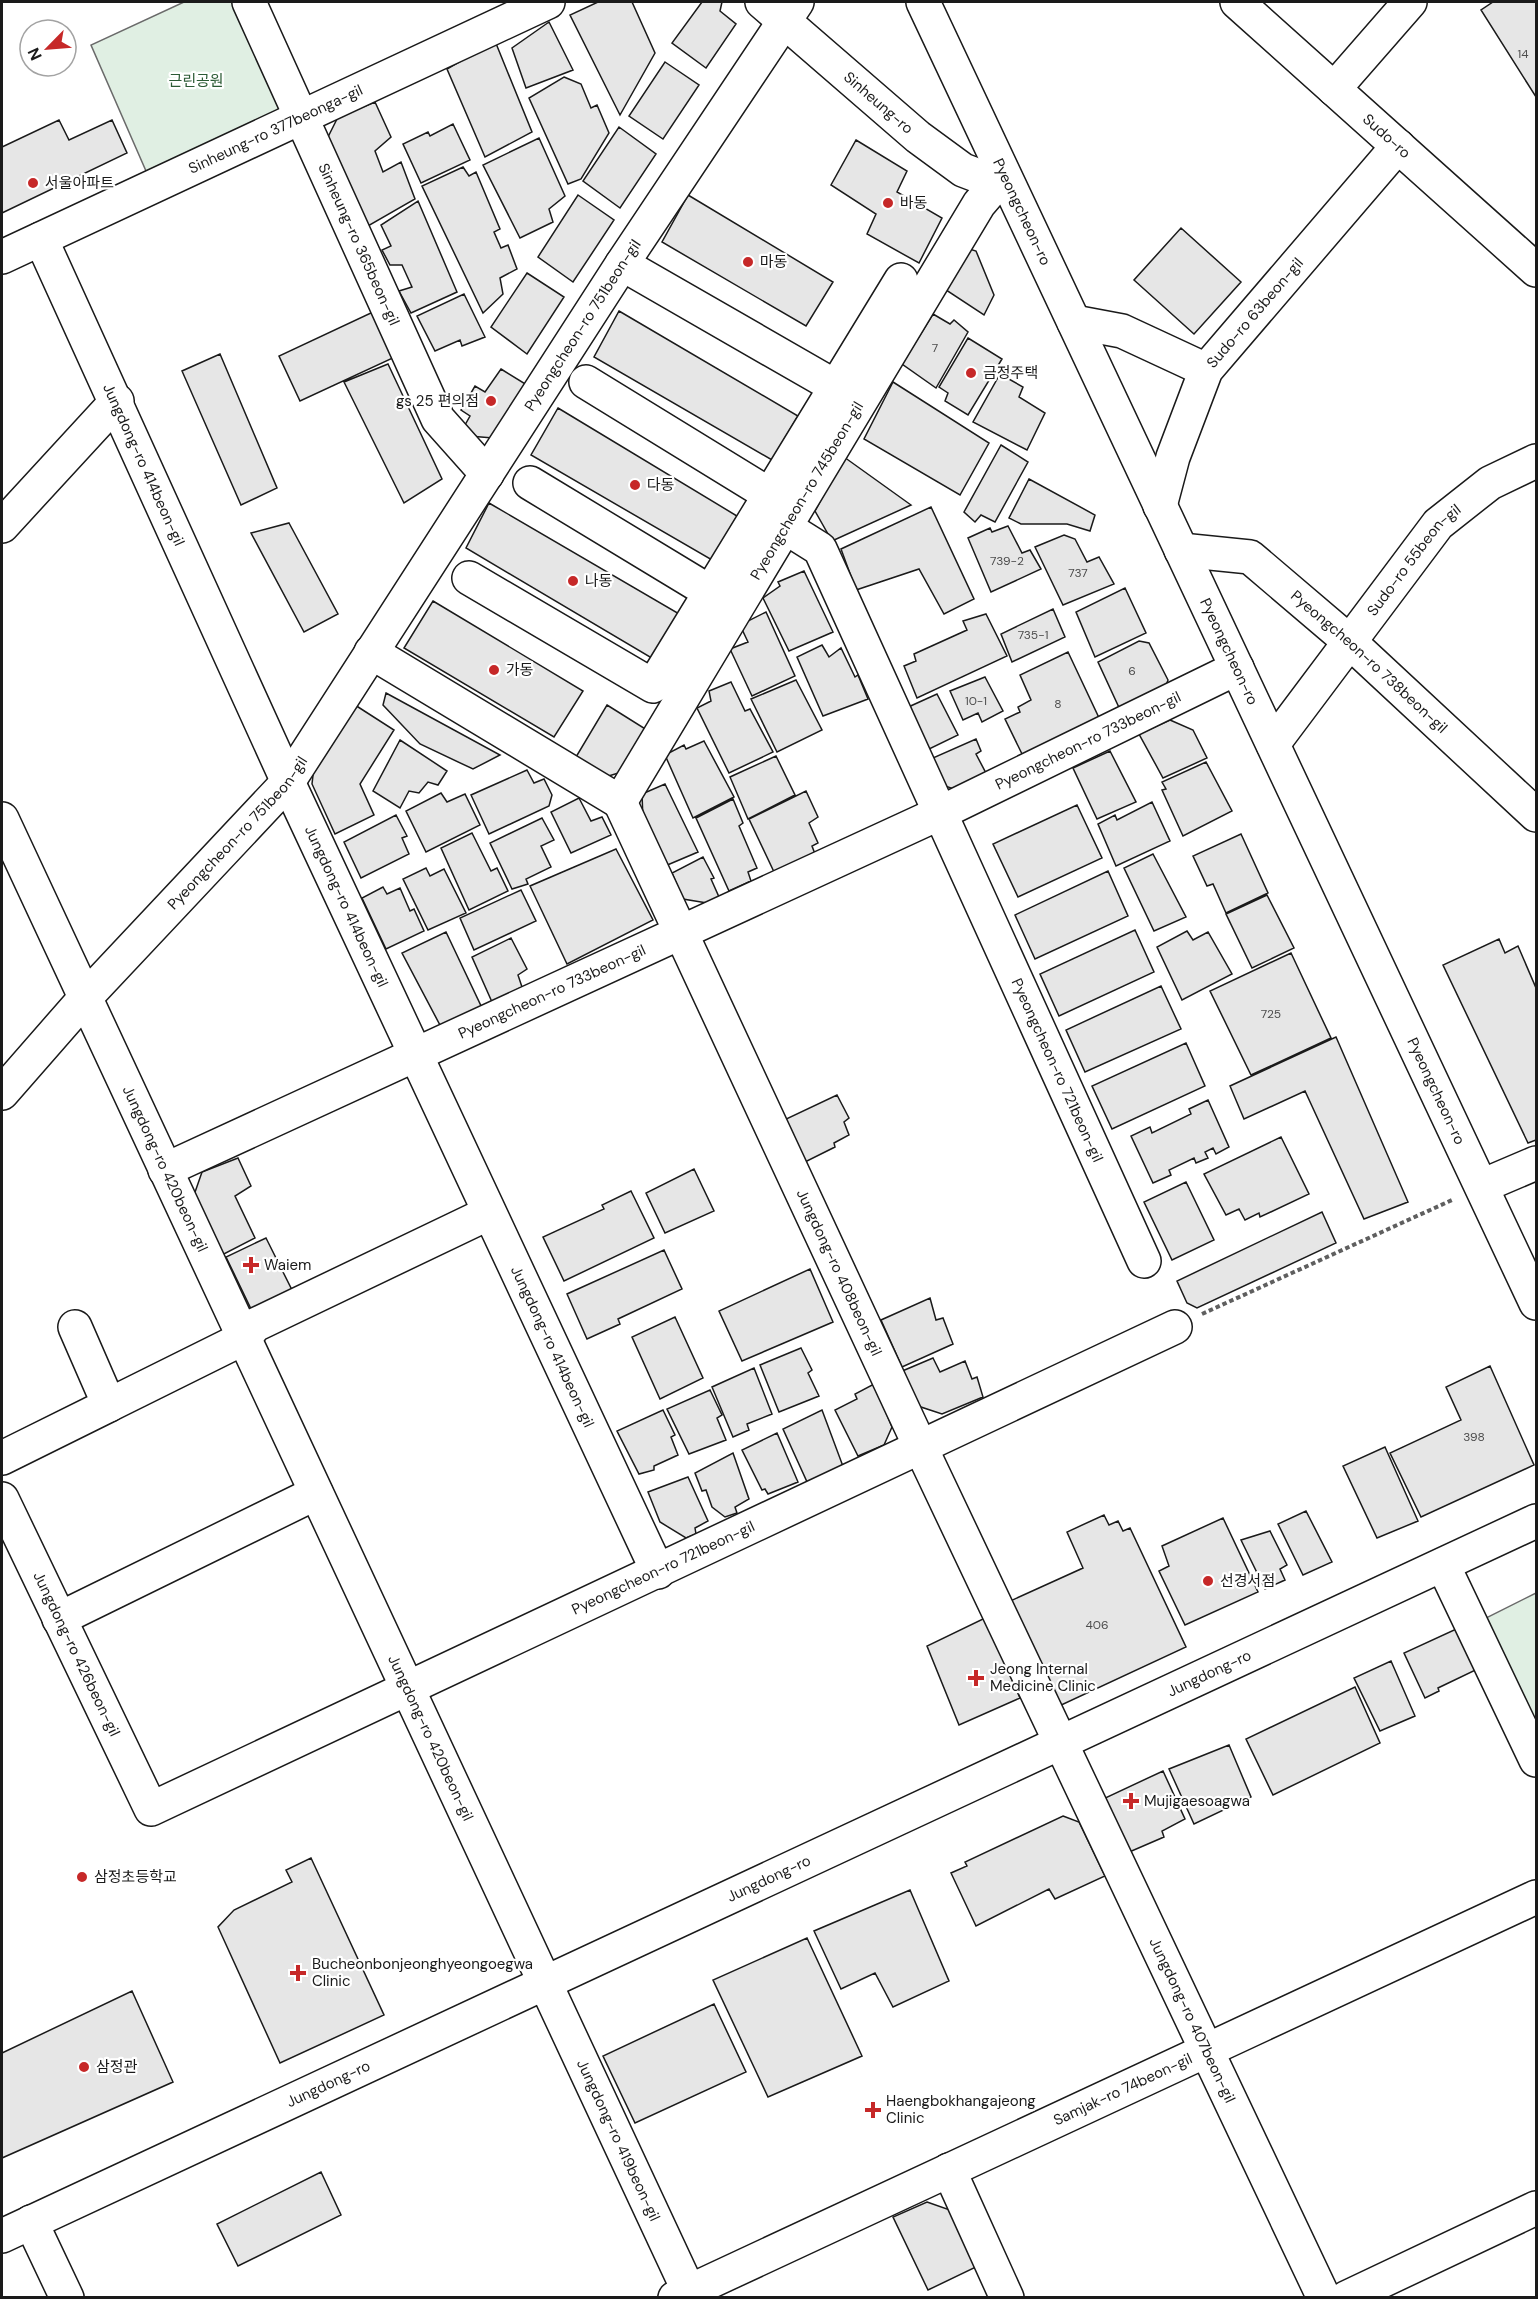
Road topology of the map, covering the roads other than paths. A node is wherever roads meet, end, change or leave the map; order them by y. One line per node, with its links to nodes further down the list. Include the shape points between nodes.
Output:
1 (249, 2): 8 (street, Sinheung-ro 365beon-gil)
2 (548, 2): 8 (street, Sinheung-ro 377beonga-gil)
3 (922, 2): 10 (street, Pyeongcheon-ro)
4 (1237, 2): 7 (street, Sudo-ro)
5 (1410, 2): 7 (street)
6 (781, 8): 10 (street, Sinheung-ro, via 918,137 963,170); 13 (street, Pyeongcheon-ro 751beon-gil)
7 (1334, 89): 9 (street, Sudo-ro)
8 (301, 117): 11 (street, Sinheung-ro 377beonga-gil); 22 (street, Sinheung-ro 365beon-gil, via 438,419)
9 (1398, 146): 14 (street, Sudo-ro); 17 (street, Sudo-ro 63beon-gil)
10 (1002, 182): 16 (street, Pyeongcheon-ro); 27 (street, Pyeongcheon-ro 745beon-gil, via 979,204)
11 (41, 239): 12 (street, Sinheung-ro 377beonga-gil); 20 (street, Jungdong-ro 414beon-gil)
12 (2, 257)
13 (622, 264): 19 (street); 22 (street, Pyeongcheon-ro 751beon-gil)
14 (1536, 270)
15 (901, 280): 19 (street)
16 (1074, 322): 17 (street, via 1122,331); 25 (street, Pyeongcheon-ro)
17 (1206, 370): 25 (street, Sudo-ro 63beon-gil, via 1173,457)
18 (586, 382): 24 (street)
19 (836, 387): 24 (street)
20 (117, 402): 26 (street); 35 (street, Jungdong-ro 414beon-gil)
21 (1536, 461): 31 (street, Sudo-ro 55beon-gil, via 1490,483 1438,524)
22 (487, 474): 32 (street, Pyeongcheon-ro 751beon-gil)
23 (530, 483): 30 (street)
24 (770, 495): 30 (street)
25 (1160, 506): 28 (street, Pyeongcheon-ro)
26 (2, 526)
27 (785, 527): 36 (street, Pyeongcheon-ro 745beon-gil); 37 (street, via 820,549)
28 (1181, 550): 31 (street, Pyeongcheon-ro 738beon-gil, via 1250,557); 33 (street, Pyeongcheon-ro)
29 (469, 578): 30 (street, via 653,686)
30 (710, 592)
31 (1351, 643): 34 (street, Sudo-ro 55beon-gil); 38 (street, Pyeongcheon-ro 738beon-gil)
32 (371, 652): 35 (street, Pyeongcheon-ro 751beon-gil); 36 (street)
33 (1237, 668): 34 (street, Pyeongcheon-ro); 37 (street, Pyeongcheon-ro 733beon-gil)
34 (1273, 744): 46 (street, Pyeongcheon-ro)
35 (288, 782): 41 (street, Pyeongcheon-ro 751beon-gil); 42 (street, Jungdong-ro 414beon-gil)
36 (620, 802): 40 (street, Jungdong-ro 408beon-gil)
37 (940, 813): 40 (street, Pyeongcheon-ro 733beon-gil); 48 (street, Pyeongcheon-ro 721beon-gil)
38 (1536, 815)
39 (2, 819): 41 (street, Jungdong-ro 420beon-gil)
40 (681, 932): 42 (street, Pyeongcheon-ro 733beon-gil); 54 (street, Jungdong-ro 408beon-gil)
41 (84, 998): 43 (street, Pyeongcheon-ro 751beon-gil); 45 (street, Jungdong-ro 420beon-gil)
42 (416, 1054): 45 (street, Pyeongcheon-ro 733beon-gil); 47 (street, Jungdong-ro 414beon-gil)
43 (2, 1093)
44 (1536, 1163): 46 (street)
45 (165, 1170): 52 (street, Jungdong-ro 420beon-gil)
46 (1482, 1186): 49 (street, Pyeongcheon-ro)
47 (489, 1213): 52 (street, via 255,1325); 60 (street, Jungdong-ro 414beon-gil)
48 (1144, 1261)
49 (1536, 1303)
50 (1175, 1326): 54 (street, Pyeongcheon-ro 721beon-gil)
51 (75, 1327): 53 (street)
52 (244, 1338): 53 (street); 56 (street, Jungdong-ro 420beon-gil)
53 (119, 1400): 55 (street)
54 (920, 1446): 60 (street, Pyeongcheon-ro 721beon-gil); 63 (street, Jungdong-ro 408beon-gil)
55 (2, 1458)
56 (316, 1493): 61 (street); 62 (street, Jungdong-ro 420beon-gil)
57 (2, 1499): 61 (street, Jungdong-ro 426beon-gil)
58 (1536, 1521): 59 (street, Jungdong-ro)
59 (1443, 1565): 63 (street, Jungdong-ro); 64 (street)
60 (658, 1572): 62 (street, Pyeongcheon-ro 721beon-gil)
61 (59, 1619): 65 (street, Jungdong-ro 426beon-gil)
62 (408, 1689): 65 (street, Pyeongcheon-ro 721beon-gil); 67 (street, Jungdong-ro 420beon-gil)
63 (1062, 1742): 67 (street, Jungdong-ro); 68 (street, Jungdong-ro 407beon-gil)
64 (1536, 1760)
65 (151, 1809)
66 (1536, 1897): 68 (street, Samjak-ro 74beon-gil)
67 (546, 1981): 71 (street, Jungdong-ro); 73 (street, Jungdong-ro 419beon-gil)
68 (1207, 2050): 69 (street, Samjak-ro 74beon-gil); 76 (street, Jungdong-ro 407beon-gil)
69 (950, 2170): 73 (street, Samjak-ro 74beon-gil); 75 (street)
70 (1536, 2208): 77 (street)
71 (31, 2222): 72 (street, Jungdong-ro); 74 (street)
72 (2, 2236)
73 (685, 2295)
74 (67, 2298)
75 (1007, 2298)
76 (1324, 2298)
77 (1346, 2298)

